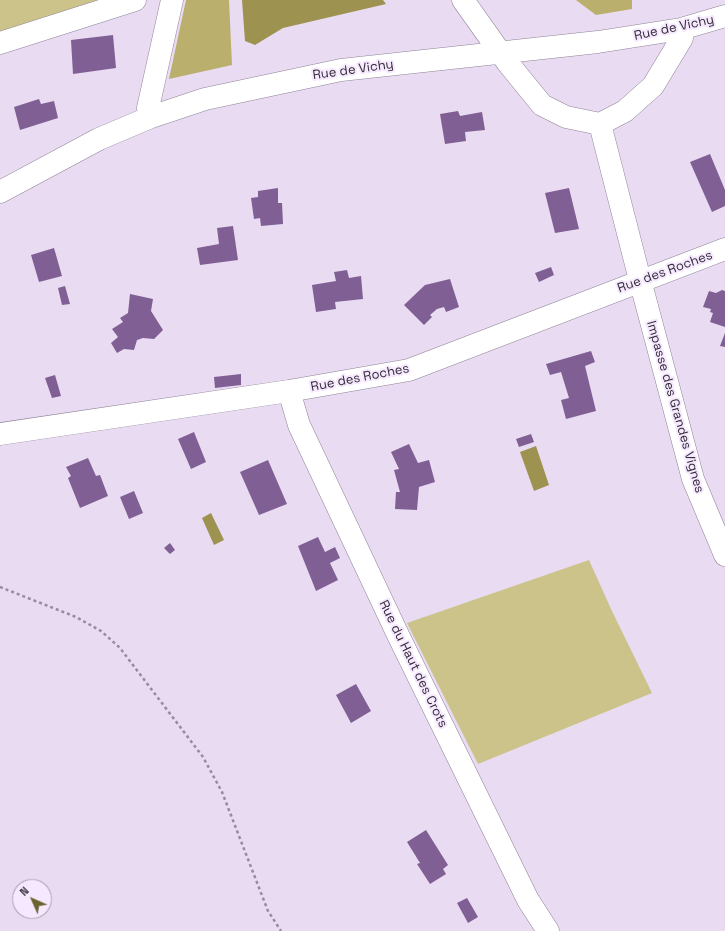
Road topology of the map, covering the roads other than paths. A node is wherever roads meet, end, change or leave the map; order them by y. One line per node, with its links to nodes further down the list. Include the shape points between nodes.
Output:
1 (135, 0): 6 (street)
2 (172, 0): 8 (street, via 148,108)
3 (463, 0): 7 (street)
4 (725, 16): 5 (street, Rue de Vichy)
5 (681, 29): 7 (street, Rue de Vichy, via 598,42); 9 (street, via 682,38 653,86 625,111)
6 (0, 43)
7 (500, 52): 8 (street, Rue de Vichy, via 341,70 205,99); 9 (street, via 542,105 566,117)
8 (151, 117): 10 (street, Rue de Vichy, via 99,139)
9 (600, 124): 12 (street, Impasse des Grandes Vignes)
10 (0, 192)
11 (725, 249): 12 (street, Rue des Roches)
12 (640, 280): 13 (street, Rue des Roches, via 409,370); 15 (street, Impasse des Grandes Vignes, via 693,479)
13 (289, 391): 14 (street, Rue des Roches); 16 (street, Rue du Haut des Crots, via 299,425 399,636 528,900)
14 (0, 434)
15 (725, 555)
16 (548, 931)

